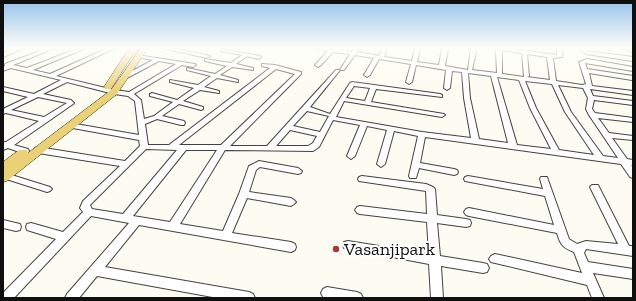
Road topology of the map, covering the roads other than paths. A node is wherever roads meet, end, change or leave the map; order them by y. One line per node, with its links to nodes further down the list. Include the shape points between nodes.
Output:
1 (17, 62): 26 (street)
2 (48, 62): 32 (street)
3 (81, 62): 37 (street)
4 (125, 62): 52 (main road)
5 (133, 62): 40 (main road)
6 (153, 62): 40 (street)
7 (177, 62): 21 (street)
8 (221, 62): 23 (street)
9 (235, 62): 23 (street)
10 (321, 62): 25 (street)
11 (347, 62): 65 (street)
12 (376, 62): 36 (street)
13 (408, 62): 22 (street)
14 (443, 62): 28 (street)
15 (470, 62): 33 (street)
16 (498, 62): 35 (street)
17 (524, 62): 39 (street)
18 (551, 62): 45 (street)
19 (582, 62): 34 (street)
20 (590, 62): 31 (street)
21 (182, 63): 38 (street); 55 (street)
22 (415, 63): 28 (street); 46 (street)
23 (231, 65): 29 (street); 38 (street)
24 (264, 65): 27 (street)
25 (318, 65)
26 (6, 66): 32 (street)
27 (275, 67): 87 (street); 89 (street, via 299,73)
28 (442, 67): 30 (street)
29 (251, 69)
30 (452, 69): 33 (street); 50 (street)
31 (633, 69)
32 (27, 70): 37 (street)
33 (468, 70): 35 (street); 84 (street, via 467,98)
34 (586, 71): 41 (street); 48 (street)
35 (496, 74): 39 (street); 86 (street)
36 (367, 75)
37 (50, 76): 42 (street)
38 (215, 76): 44 (street); 49 (street)
39 (523, 77): 45 (street); 93 (street, via 533,108)
40 (123, 78): 52 (main road)
41 (632, 78)
42 (66, 80): 52 (street); 57 (street)
43 (172, 81): 49 (street)
44 (236, 81)
45 (554, 81): 48 (street); 95 (street, via 568,112)
46 (409, 82)
47 (374, 86): 58 (street); 60 (street, via 352,84); 62 (street)
48 (587, 86): 54 (street); 59 (street)
49 (199, 88): 53 (street); 61 (street)
50 (447, 88)
51 (3, 89): 57 (street)
52 (110, 91): 55 (street); 76 (main road); 92 (main road)
53 (218, 92)
54 (633, 92)
55 (130, 94): 73 (street, via 138,100)
56 (152, 95): 61 (street)
57 (36, 96): 66 (street); 71 (street, via 71,102)
58 (440, 96)
59 (591, 98): 63 (street); 68 (street, via 588,109)
60 (342, 99): 62 (street); 69 (street)
61 (178, 102): 64 (street); 70 (street)
62 (367, 103): 67 (street)
63 (633, 103)
64 (201, 108)
65 (305, 108): 69 (street); 77 (street)
66 (4, 111): 71 (street)
67 (442, 115)
68 (592, 115): 72 (street); 81 (street)
69 (330, 116): 75 (street); 80 (street)
70 (156, 117): 73 (street); 74 (street)
71 (46, 120): 85 (street)
72 (633, 120)
73 (141, 123): 83 (street)
74 (181, 123)
75 (364, 124): 78 (street); 94 (street)
76 (70, 126): 83 (street); 91 (main road)
77 (288, 127): 80 (street); 90 (street)
78 (392, 128): 79 (street); 99 (street)
79 (422, 134): 84 (street); 100 (street)
80 (322, 135): 90 (street, via 310,149)
81 (605, 135): 82 (street); 96 (street)
82 (633, 138)
83 (144, 142): 87 (street); 98 (street)
84 (476, 142): 86 (street)
85 (4, 146): 92 (street)
86 (513, 146): 93 (street)
87 (171, 147): 88 (street)
88 (184, 147): 89 (street); 117 (street)
89 (223, 148): 90 (street); 121 (street)
90 (269, 149)
91 (38, 150): 98 (street); 103 (main road)
92 (25, 151): 103 (main road)
93 (556, 152): 95 (street)
94 (351, 156)
95 (600, 158): 96 (street)
96 (623, 161): 97 (street); 104 (street)
97 (633, 162)
98 (127, 164): 115 (street, via 86,204 85,208)
99 (381, 164)
100 (415, 165): 102 (street); 105 (street)
101 (298, 171): 112 (street, via 259,164 252,168)
102 (454, 172)
103 (4, 174): 110 (street)
104 (633, 175)
105 (413, 176)
106 (362, 178): 118 (street, via 430,189)
107 (468, 179): 111 (street)
108 (544, 179): 111 (street)
109 (595, 187): 130 (street)
110 (47, 189)
111 (548, 193): 124 (street)
112 (244, 194): 113 (street); 125 (street)
113 (291, 202)
114 (360, 210): 118 (street)
115 (90, 212): 117 (street); 126 (street)
116 (469, 212): 124 (street)
117 (131, 219): 121 (street); 135 (street)
118 (432, 219): 119 (street); 131 (street)
119 (466, 223)
120 (3, 224): 123 (street)
121 (173, 226): 125 (street)
122 (31, 227): 126 (street)
123 (16, 228)
124 (561, 230): 129 (street, via 567,244)
125 (226, 235): 128 (street)
126 (65, 237): 139 (street)
127 (348, 245): 131 (street)
128 (291, 247)
129 (579, 249): 130 (street, via 586,245); 133 (street, via 578,253)
130 (629, 251)
131 (434, 259): 134 (street); 143 (street)
132 (495, 259): 137 (street)
133 (584, 266): 136 (street); 137 (street)
134 (483, 268)
135 (95, 270): 140 (street); 141 (street)
136 (633, 274)
137 (589, 280): 144 (street)
138 (328, 293): 142 (street)
139 (6, 298)
140 (71, 298)
141 (249, 298)
142 (357, 298)
143 (437, 298)
144 (598, 298)

